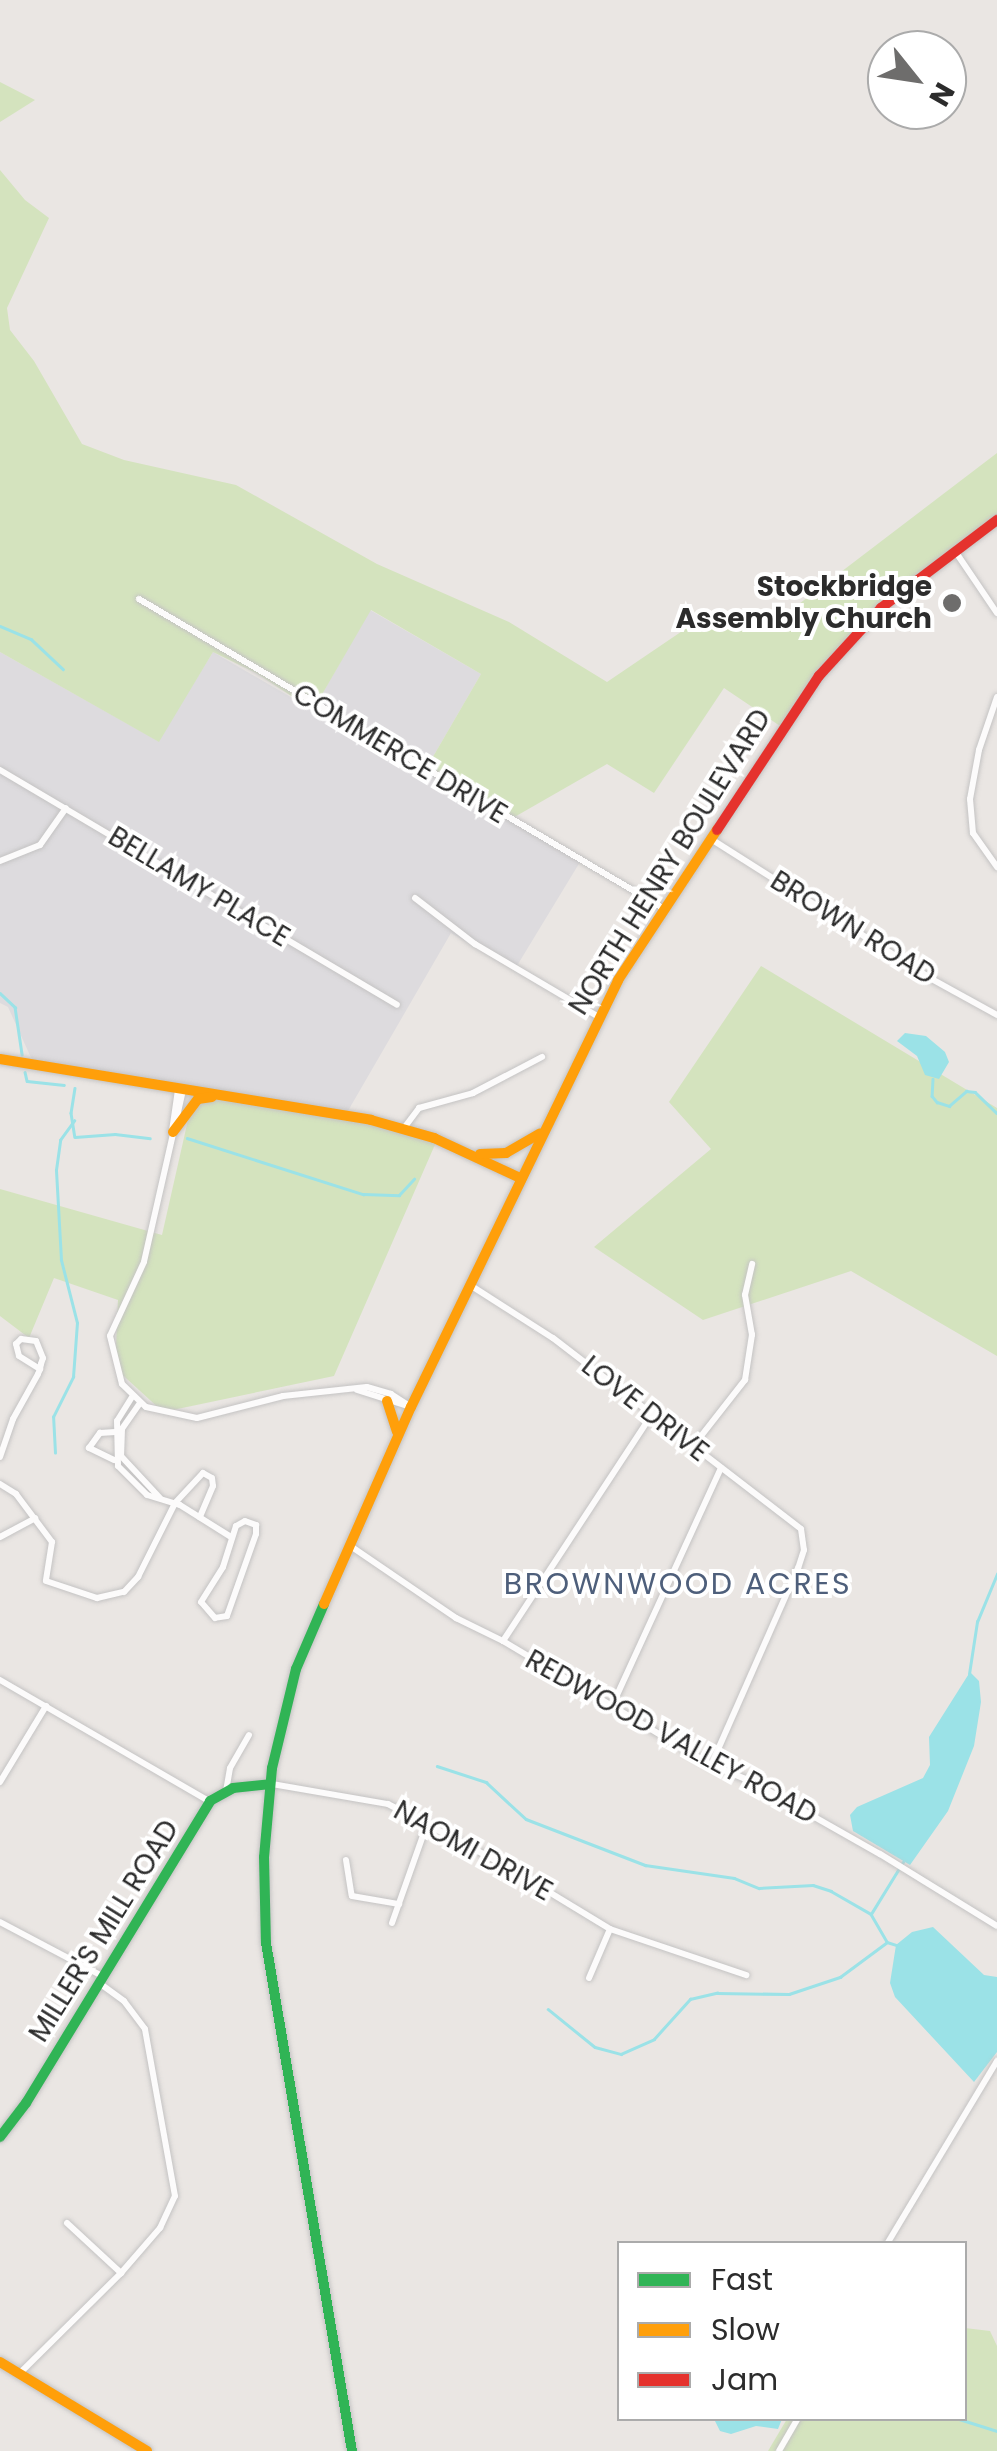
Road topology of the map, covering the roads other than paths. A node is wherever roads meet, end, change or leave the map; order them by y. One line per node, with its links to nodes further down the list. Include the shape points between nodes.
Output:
1 (997, 520): 2 (main road, NORTH HENRY BOULEVARD)
2 (954, 550): 4 (street); 8 (main road, NORTH HENRY BOULEVARD, via 881,608 824,669)
3 (139, 599): 12 (street, COMMERCE DRIVE)
4 (997, 613)
5 (997, 697): 10 (street, via 970,798 973,833)
6 (0, 770): 7 (street, BELLAMY PLACE)
7 (66, 808): 9 (street, via 40,845); 13 (street, BELLAMY PLACE)
8 (710, 838): 12 (main road, NORTH HENRY BOULEVARD); 14 (street, BROWN ROAD)
9 (0, 861)
10 (997, 867)
11 (416, 898): 15 (street, via 475,944)
12 (663, 908): 15 (main road, NORTH HENRY BOULEVARD)
13 (397, 1006)
14 (997, 1015)
15 (597, 1016): 22 (main road, NORTH HENRY BOULEVARD)
16 (542, 1057): 20 (street, via 473,1093 418,1108)
17 (0, 1060): 18 (main road)
18 (180, 1089): 19 (main road); 21 (street)
19 (218, 1096): 20 (main road); 21 (main road, via 198,1099)
20 (404, 1129): 23 (main road)
21 (173, 1132): 29 (street, via 144,1262 110,1336)
22 (540, 1134): 23 (main road, via 506,1154); 24 (main road, NORTH HENRY BOULEVARD)
23 (468, 1153): 24 (main road)
24 (520, 1178): 26 (main road, NORTH HENRY BOULEVARD)
25 (752, 1264): 36 (street, via 745,1295 752,1334 745,1380)
26 (471, 1285): 32 (main road, NORTH HENRY BOULEVARD); 33 (street, LOVE DRIVE)
27 (40, 1368): 27 (street, via 41,1346 22,1339 16,1350); 37 (street)
28 (356, 1390): 30 (street); 31 (street, via 283,1396 198,1418); 32 (street, via 379,1389)
29 (132, 1397): 31 (street); 34 (street)
30 (387, 1401): 32 (street); 35 (main road)
31 (140, 1403): 41 (street, via 122,1428 121,1456)
32 (411, 1407): 35 (main road, NORTH HENRY BOULEVARD)
33 (653, 1414): 36 (street, LOVE DRIVE); 48 (street)
34 (116, 1432): 38 (street); 38 (street, via 96,1435 88,1448)
35 (397, 1437): 47 (main road, NORTH HENRY BOULEVARD)
36 (694, 1445): 39 (street, LOVE DRIVE)
37 (0, 1457)
38 (114, 1460): 41 (street, via 147,1495)
39 (721, 1468): 51 (street); 53 (street, LOVE DRIVE, via 793,1520 804,1543)
40 (0, 1484): 44 (street)
41 (162, 1499): 42 (street)
42 (175, 1503): 43 (street); 43 (street, via 196,1476 208,1474 212,1494); 44 (street, via 138,1577 108,1598 46,1581 52,1542)
43 (200, 1517): 46 (street)
44 (34, 1518): 45 (street)
45 (0, 1537)
46 (232, 1537): 46 (street, via 240,1522 256,1526 226,1616 214,1618 201,1602 224,1567)
47 (348, 1545): 48 (street, REDWOOD VALLEY ROAD); 55 (main road, NORTH HENRY BOULEVARD, via 287,1694)
48 (502, 1641): 51 (street, REDWOOD VALLEY ROAD)
49 (0, 1680): 50 (street)
50 (46, 1706): 54 (street); 57 (street)
51 (612, 1706): 53 (street, REDWOOD VALLEY ROAD)
52 (249, 1736): 56 (street, via 227,1774)
53 (711, 1765): 63 (street, REDWOOD VALLEY ROAD, via 754,1782)
54 (0, 1782)
55 (270, 1784): 56 (main road, MILLER'S MILL ROAD); 58 (street, NAOMI DRIVE, via 366,1798); 77 (main road, NORTH HENRY BOULEVARD, via 268,1964)
56 (226, 1791): 57 (main road, MILLER'S MILL ROAD)
57 (210, 1801): 67 (main road, MILLER'S MILL ROAD)
58 (427, 1824): 60 (street); 64 (street, NAOMI DRIVE)
59 (346, 1860): 60 (street, via 352,1896)
60 (399, 1904): 62 (street)
61 (0, 1922): 67 (street)
62 (392, 1923)
63 (997, 1926)
64 (610, 1928): 65 (street, NAOMI DRIVE); 66 (street)
65 (746, 1976)
66 (589, 1978)
67 (100, 1979): 69 (main road, MILLER'S MILL ROAD); 72 (street, via 145,2029 174,2180 171,2209)
68 (997, 2060): 71 (street)
69 (0, 2137)
70 (67, 2223): 72 (street)
71 (889, 2241)
72 (120, 2272): 74 (street)
73 (0, 2362): 74 (main road)
74 (19, 2374): 76 (main road)
75 (796, 2421): 78 (street)
76 (148, 2451)
77 (352, 2451)
78 (779, 2451)

